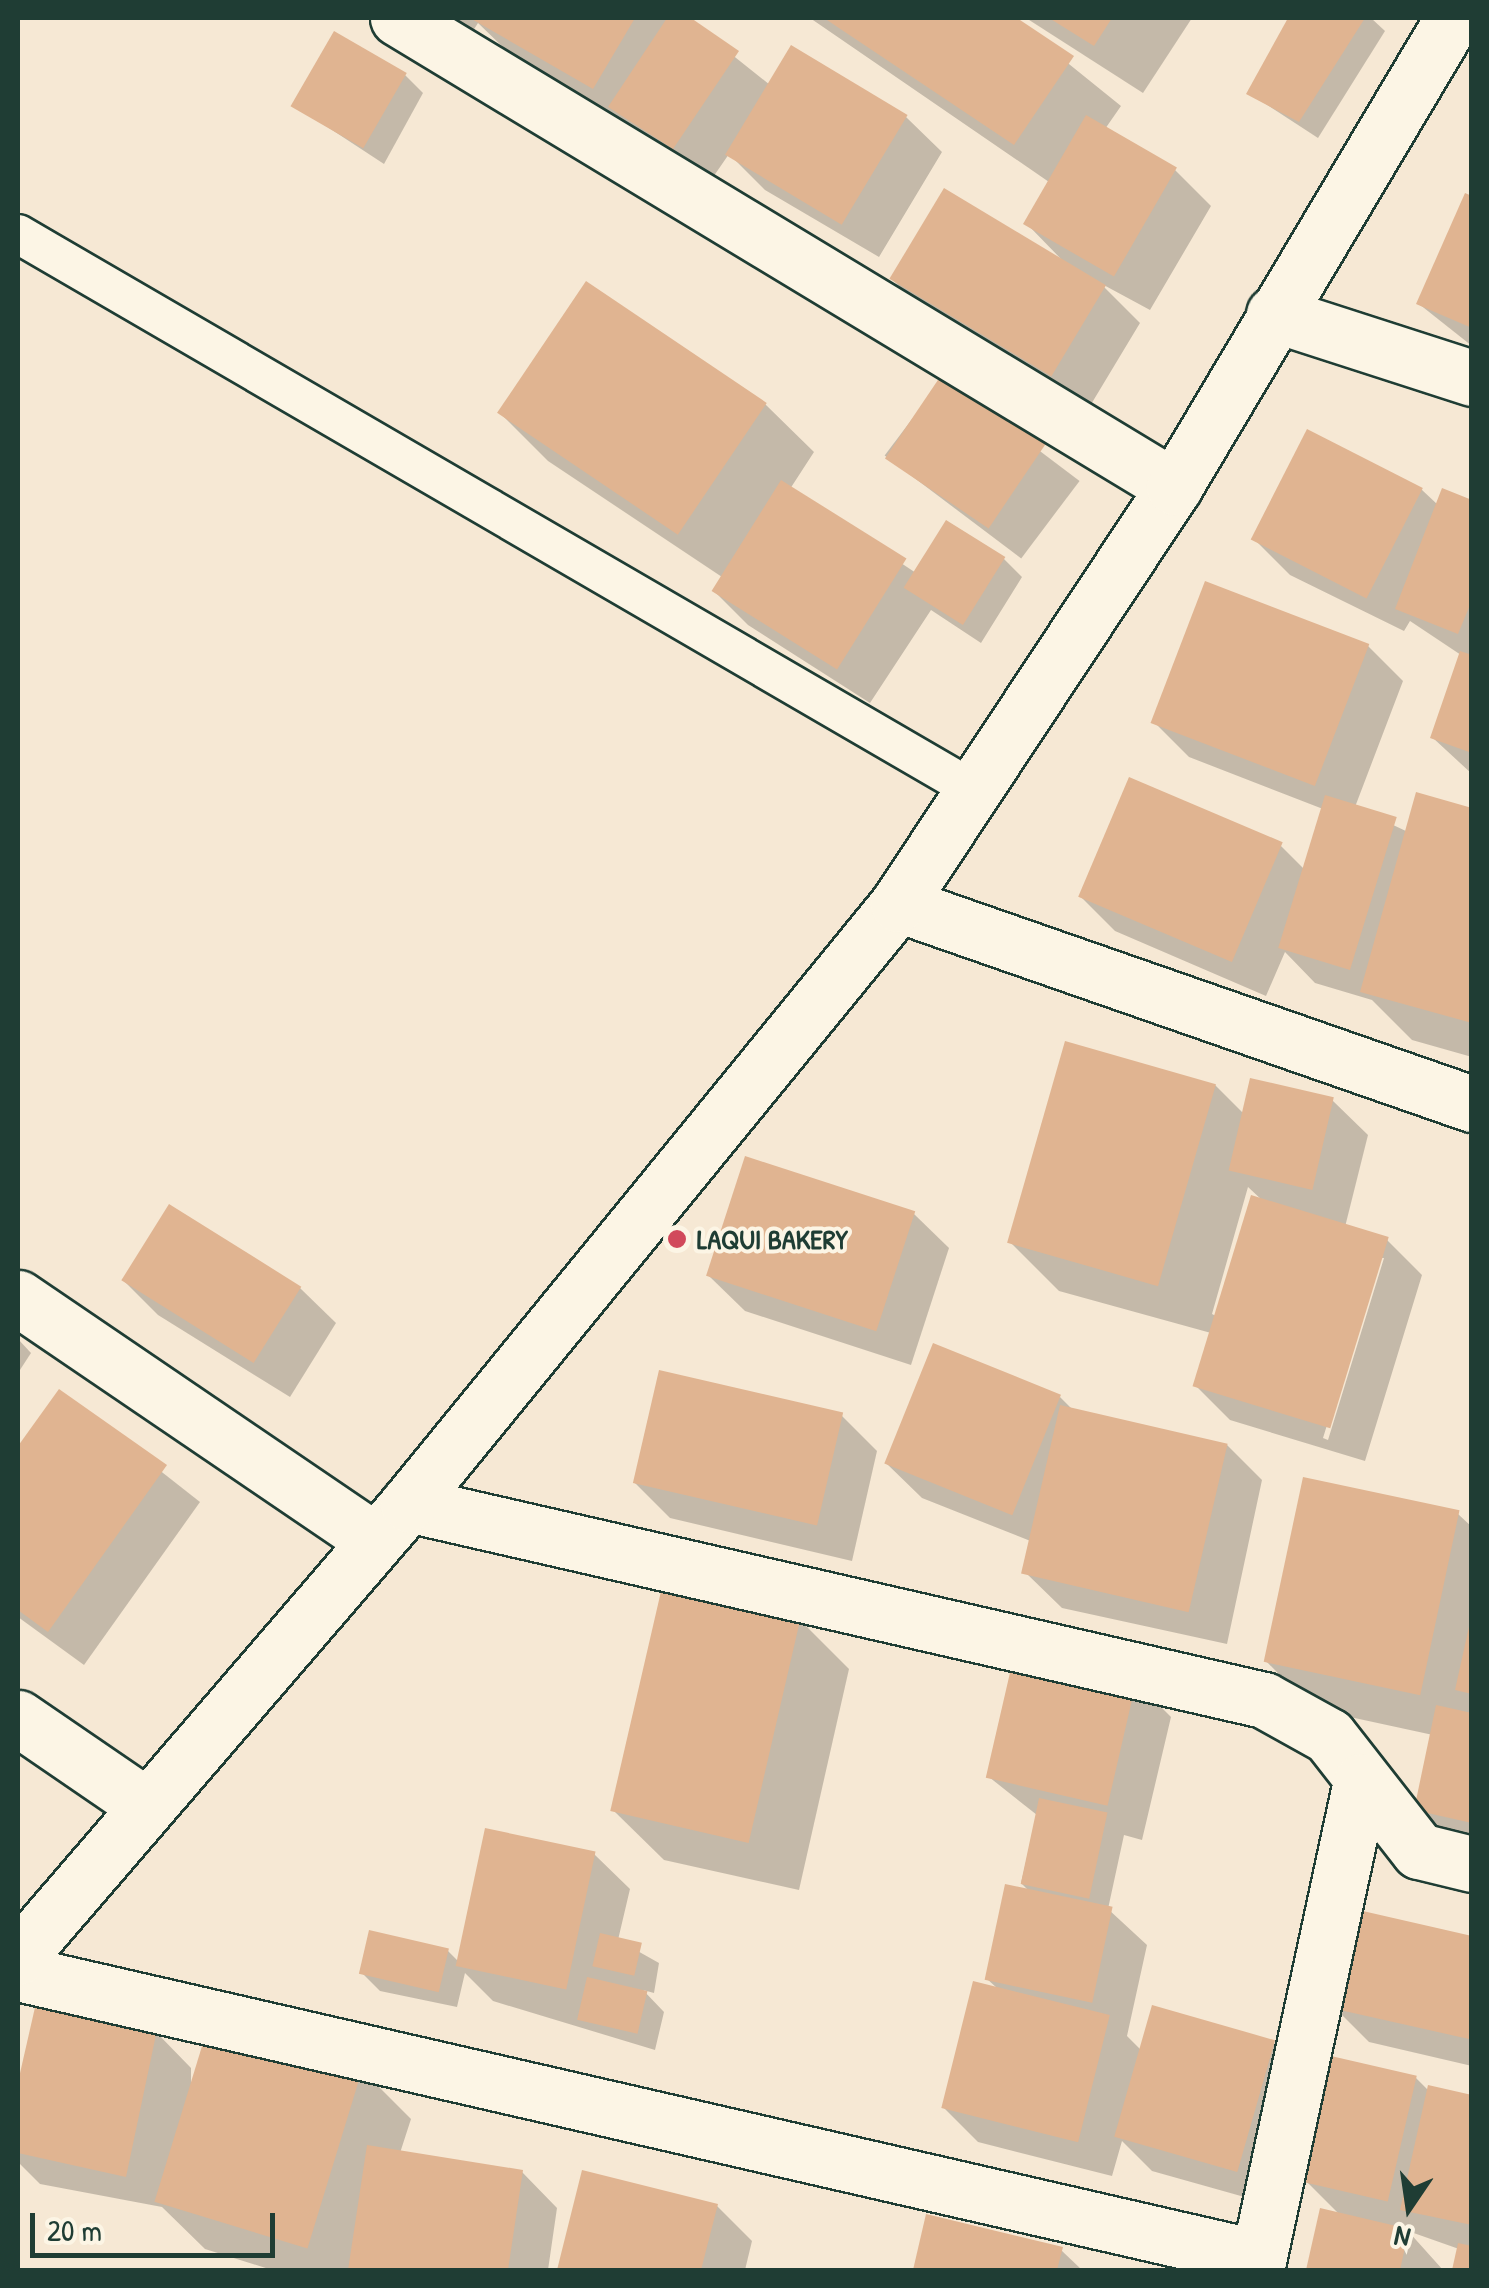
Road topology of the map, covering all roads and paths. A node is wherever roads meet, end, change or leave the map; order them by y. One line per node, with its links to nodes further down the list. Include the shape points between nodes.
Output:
1 (398, 18): 6 (street)
2 (1445, 20): 4 (street)
3 (18, 234): 7 (lane)
4 (1274, 314): 5 (street); 6 (street)
5 (1472, 378)
6 (1174, 488): 7 (street)
7 (977, 792): 8 (street)
8 (898, 904): 9 (street); 11 (street)
9 (1472, 1104)
10 (18, 1298): 11 (street)
11 (390, 1521): 13 (street, via 1264,1700 1329,1736); 14 (street)
12 (18, 1718): 14 (street)
13 (1360, 1781): 15 (street, via 1419,1851); 18 (street)
14 (146, 1805): 16 (street)
15 (1472, 1864)
16 (18, 1957)
17 (18, 1972): 18 (street)
18 (1257, 2264)

